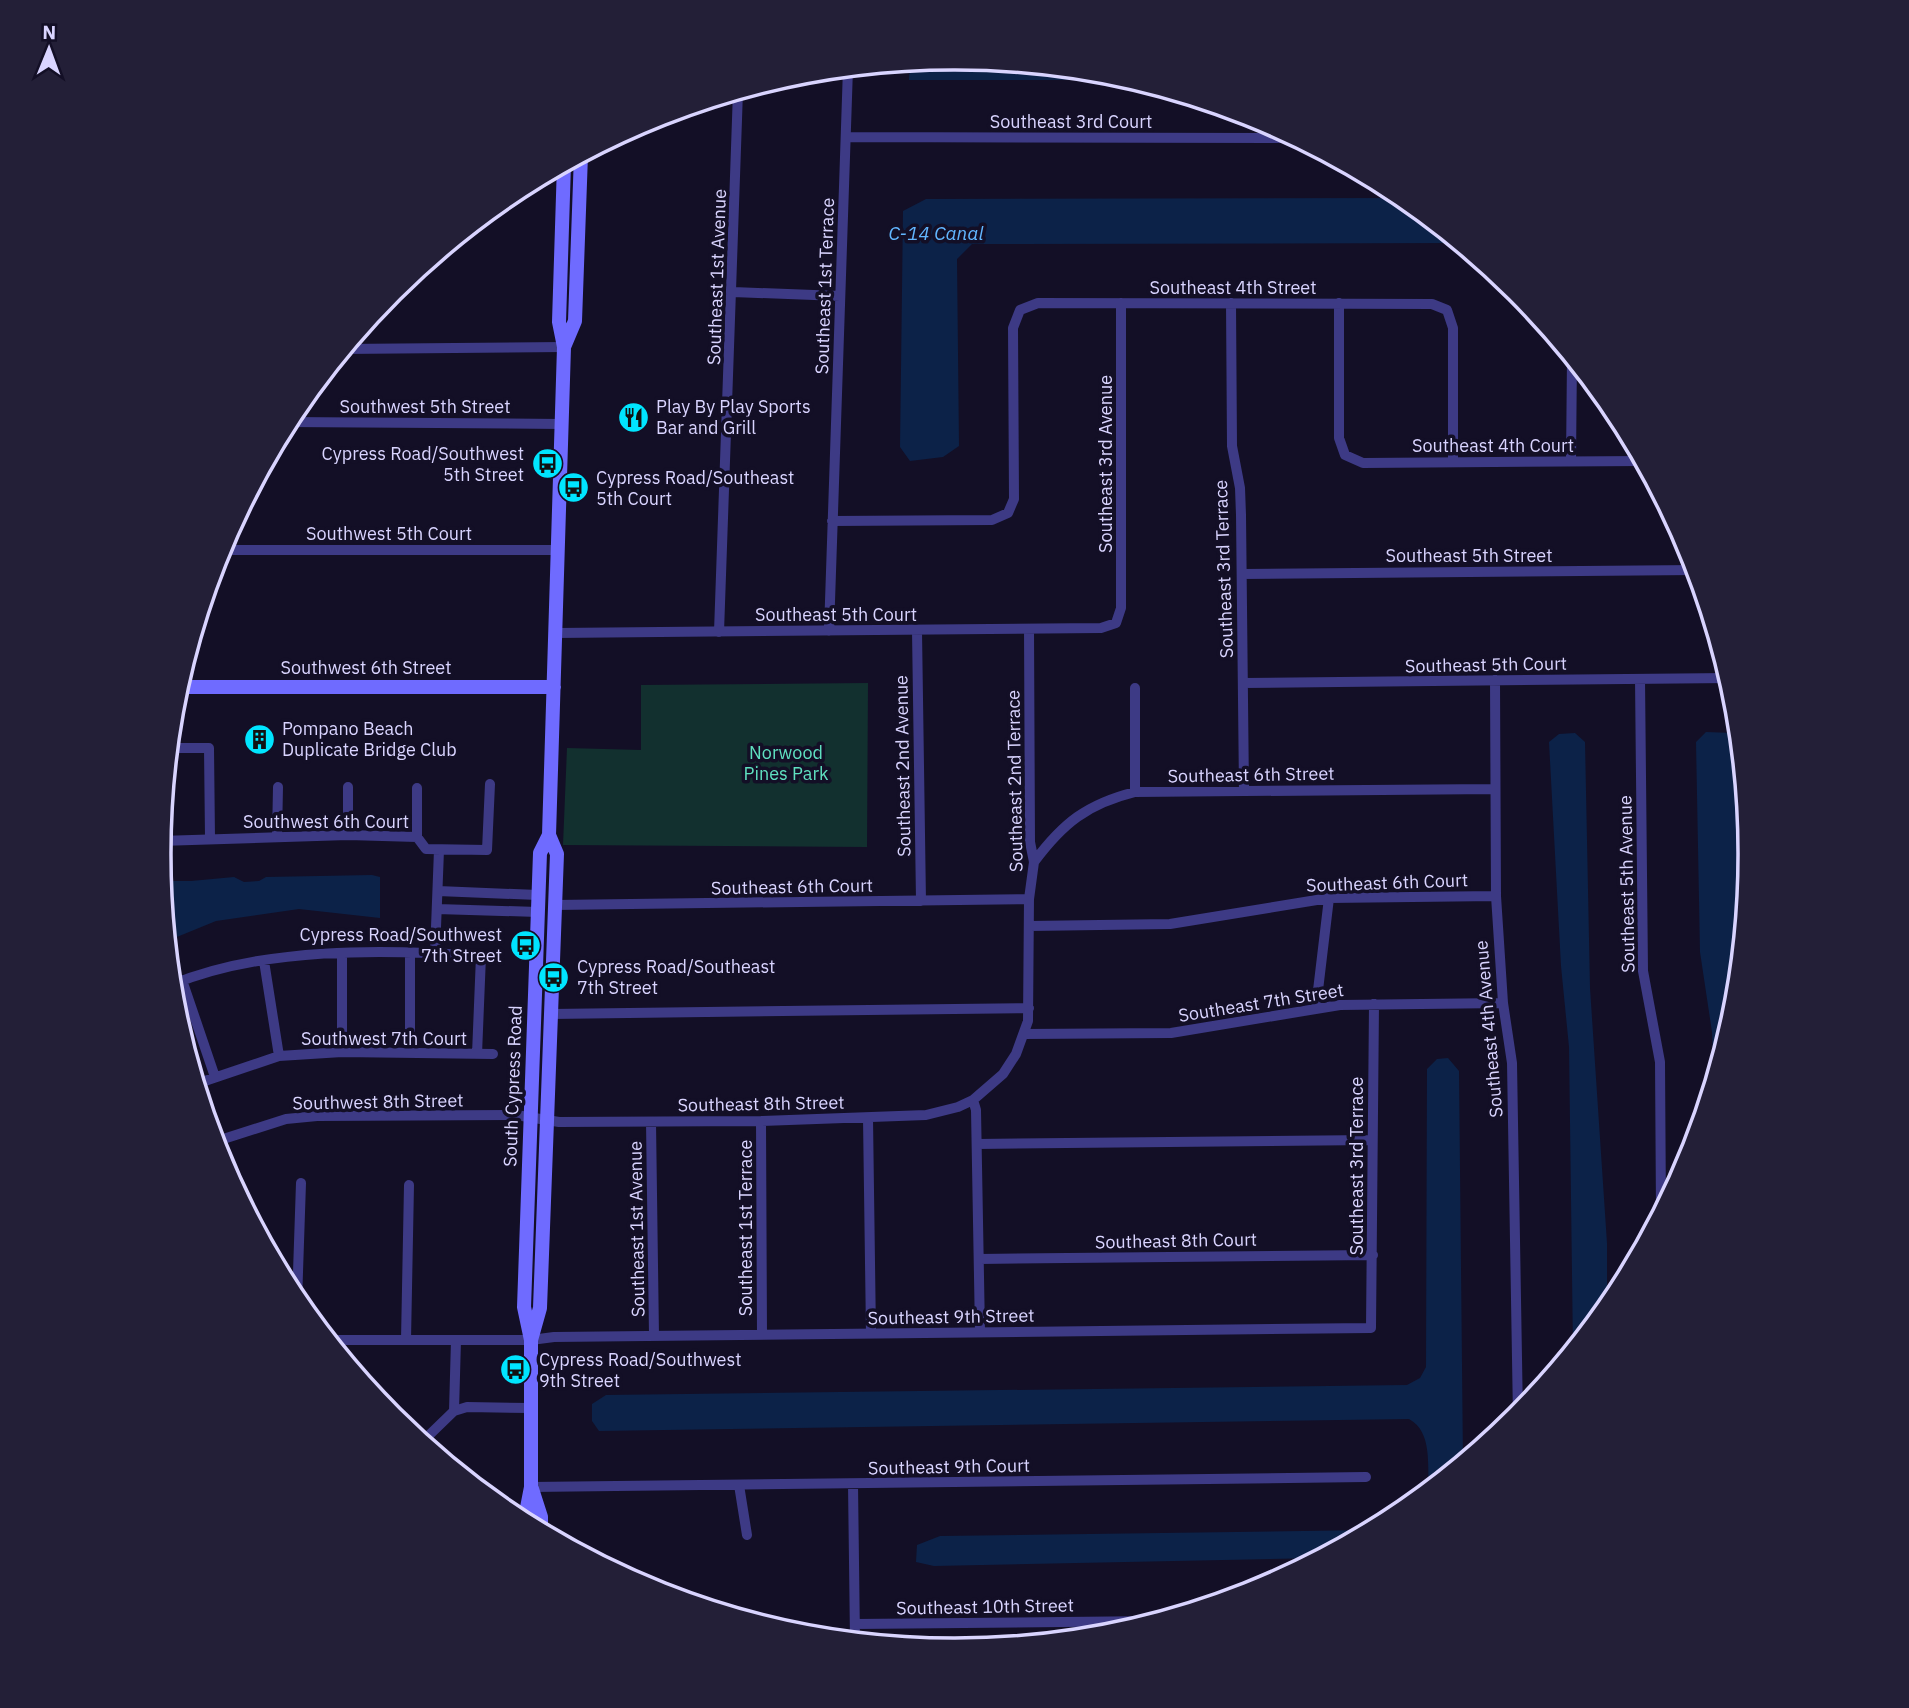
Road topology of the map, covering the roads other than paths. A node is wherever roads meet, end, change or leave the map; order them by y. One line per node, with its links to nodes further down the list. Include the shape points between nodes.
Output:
1 (848, 78): 3 (street, Southeast 1st Terrace)
2 (738, 101): 7 (street, Southeast 1st Avenue)
3 (846, 137): 4 (street, Southeast 3rd Court); 8 (street, Southeast 1st Terrace)
4 (1272, 138)
5 (582, 165): 12 (street, South Cypress Road, via 576,321)
6 (564, 175): 12 (street, South Cypress Road, via 559,322)
7 (733, 292): 8 (street); 29 (street, Southeast 1st Avenue)
8 (840, 296): 20 (street, Southeast 1st Terrace)
9 (1121, 303): 10 (street, Southeast 4th Street); 20 (street, Southeast 4th Street, via 1038,303 1020,310 1013,328 1013,499 1008,513 992,520); 25 (street, Southeast 3rd Avenue, via 1122,608)
10 (1231, 303): 11 (street, Southeast 4th Street); 24 (street, Southeast 3rd Terrace, via 1231,435 1240,488)
11 (1339, 303): 19 (street, Southeast 4th Court, via 1339,438 1345,455 1363,463); 19 (street, Southeast 4th Street, via 1429,303 1447,310 1453,328)
12 (564, 347): 13 (street); 16 (street, South Cypress Road)
13 (355, 349)
14 (1572, 372): 17 (street)
15 (300, 422): 16 (street, Southwest 5th Street)
16 (562, 424): 22 (street, South Cypress Road)
17 (1571, 461): 18 (street, Southeast 4th Court); 19 (street, Southeast 4th Court)
18 (1632, 461)
19 (1452, 462)
20 (832, 521): 27 (street, Southeast 1st Terrace)
21 (232, 550): 22 (street, Southwest 5th Court)
22 (558, 550): 30 (street, South Cypress Road)
23 (1685, 570): 24 (street, Southeast 5th Street)
24 (1242, 574): 34 (street, Southeast 3rd Terrace)
25 (1116, 623): 26 (street, Southeast 5th Court, via 1101,628)
26 (1029, 629): 28 (street, Southeast 5th Court); 53 (street, Southeast 2nd Terrace, via 1030,842)
27 (829, 631): 28 (street, Southeast 5th Court); 29 (street, Southeast 5th Court)
28 (917, 631): 59 (street, Southeast 2nd Avenue)
29 (719, 632): 30 (street, Southeast 5th Court)
30 (556, 633): 36 (street, South Cypress Road)
31 (1718, 678): 32 (street, Southeast 5th Court)
32 (1640, 679): 33 (street, Southeast 5th Court); 93 (street, Southeast 5th Avenue, via 1643,971 1660,1062)
33 (1495, 680): 34 (street, Southeast 5th Court); 43 (street, Southeast 4th Avenue)
34 (1243, 683): 44 (street, Southeast 3rd Terrace)
35 (189, 687): 36 (street, Southwest 6th Street)
36 (554, 687): 47 (street, South Cypress Road)
37 (1135, 688): 45 (street)
38 (178, 748): 50 (street, via 209,748)
39 (490, 784): 52 (street, Southwest 6th Court, via 487,850)
40 (278, 787): 48 (street)
41 (348, 787): 46 (street)
42 (417, 788): 49 (street)
43 (1495, 789): 44 (street, Southeast 6th Street); 56 (street, Southeast 4th Avenue)
44 (1244, 791): 45 (street, Southeast 6th Street)
45 (1135, 792): 53 (street, Southeast 6th Street, via 1087,809 1054,835)
46 (348, 835): 48 (street, Southwest 6th Court); 49 (street, Southwest 6th Court)
47 (549, 835): 55 (street, South Cypress Road, via 540,853); 60 (street, South Cypress Road, via 557,854)
48 (277, 837): 50 (street, Southwest 6th Court)
49 (417, 837): 52 (street, Southwest 6th Court, via 426,849)
50 (210, 838): 51 (street, Southwest 6th Court)
51 (171, 840)
52 (439, 849): 54 (street)
53 (1034, 862): 58 (street, Southeast 2nd Terrace)
54 (438, 891): 55 (street); 61 (street)
55 (538, 895): 62 (street, South Cypress Road)
56 (1496, 896): 57 (street, Southeast 6th Court); 69 (street, Southeast 4th Avenue)
57 (1329, 898): 63 (street, Southeast 6th Court, via 1170,924); 71 (street)
58 (1029, 899): 59 (street, Southeast 6th Court); 63 (street, Southeast 2nd Terrace)
59 (920, 901): 60 (street, Southeast 6th Court)
60 (555, 905): 73 (street, South Cypress Road)
61 (437, 909): 62 (street); 65 (street)
62 (538, 912): 83 (street, South Cypress Road)
63 (1029, 926): 72 (street, Southeast 2nd Terrace)
64 (410, 953): 65 (street); 66 (street); 76 (street)
65 (435, 953): 77 (street, via 481,956)
66 (342, 954): 67 (street, via 298,954); 75 (street)
67 (264, 961): 68 (street); 79 (street)
68 (182, 980): 80 (street)
69 (1503, 1003): 70 (street, Southeast 7th Street); 106 (street, Southeast 4th Avenue, via 1512,1063)
70 (1374, 1004): 71 (street, Southeast 7th Street); 89 (street, Southeast 3rd Terrace)
71 (1316, 1007): 74 (street, Southeast 7th Street, via 1171,1033)
72 (1029, 1008): 73 (street); 74 (street, Southeast 2nd Terrace)
73 (551, 1014): 85 (street, South Cypress Road)
74 (1024, 1034): 82 (street, Southeast 2nd Terrace, via 1003,1074)
75 (342, 1052): 76 (street, Southwest 7th Court); 79 (street, Southwest 7th Court)
76 (410, 1052): 77 (street, Southwest 7th Court)
77 (477, 1054): 78 (street, Southwest 7th Court)
78 (493, 1054)
79 (279, 1056): 80 (street, Southwest 7th Court)
80 (215, 1077): 81 (street, Southwest 7th Court)
81 (204, 1081)
82 (973, 1100): 84 (street, Southeast 8th Street, via 926,1115); 90 (street)
83 (531, 1118): 85 (street, Southwest 8th Street); 88 (street, Southwest 8th Street, via 317,1116 286,1119); 105 (street, South Cypress Road, via 524,1307)
84 (868, 1118): 86 (street, Southeast 8th Street); 99 (street)
85 (547, 1120): 87 (street, Southeast 8th Street); 105 (street, South Cypress Road, via 540,1308)
86 (761, 1121): 87 (street, Southeast 8th Street); 100 (street, Southeast 1st Terrace)
87 (651, 1122): 101 (street, Southeast 1st Avenue)
88 (224, 1139)
89 (1372, 1140): 90 (street); 94 (street, Southeast 3rd Terrace)
90 (977, 1144): 95 (street)
91 (301, 1183): 96 (street)
92 (409, 1185): 103 (street)
93 (1661, 1195)
94 (1373, 1255): 95 (street, Southeast 8th Court); 97 (street, Southeast 3rd Terrace)
95 (979, 1259): 98 (street)
96 (298, 1281)
97 (1371, 1328): 98 (street, Southeast 9th Street)
98 (980, 1332): 99 (street, Southeast 9th Street)
99 (871, 1334): 100 (street, Southeast 9th Street)
100 (762, 1335): 101 (street, Southeast 9th Street)
101 (654, 1336): 105 (street, Southeast 9th Street)
102 (340, 1340): 103 (street, Southeast 9th Street)
103 (406, 1340): 104 (street, Southeast 9th Street)
104 (456, 1340): 105 (street, Southeast 9th Street); 108 (street)
105 (531, 1340): 107 (street, South Cypress Road)
106 (1518, 1399)
107 (531, 1408): 108 (street); 113 (street, South Cypress Road)
108 (454, 1411): 109 (street)
109 (429, 1435)
110 (1366, 1477): 111 (street, Southeast 9th Court)
111 (853, 1484): 112 (street, Southeast 9th Court); 118 (street)
112 (739, 1485): 113 (street, Southeast 9th Court); 116 (street)
113 (531, 1487): 114 (street, South Cypress Road); 115 (street, South Cypress Road)
114 (526, 1511)
115 (541, 1520)
116 (747, 1535)
117 (1113, 1622): 118 (street, Southeast 10th Street)
118 (855, 1625): 119 (street)
119 (855, 1631)

